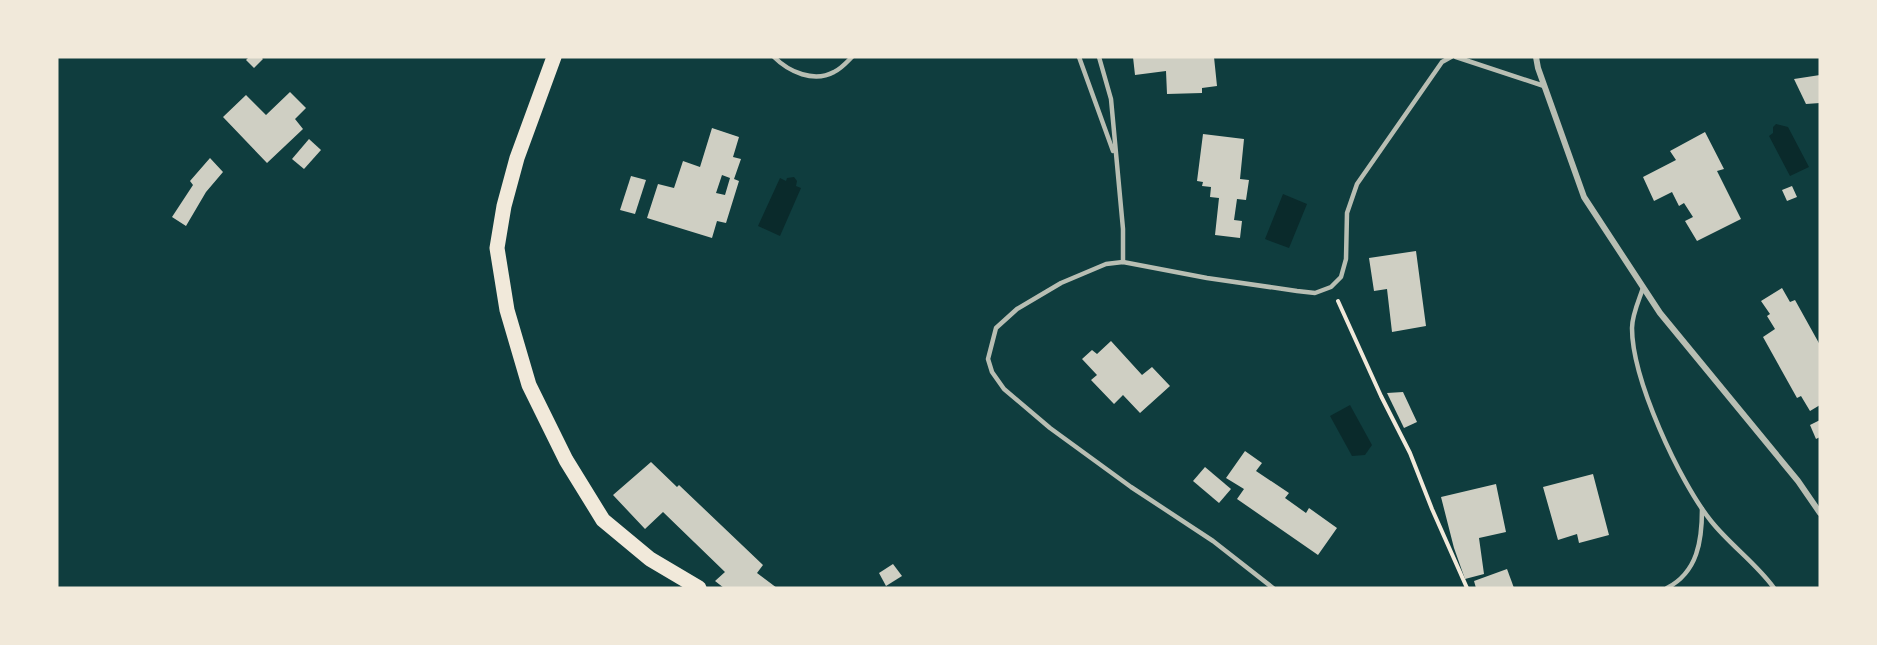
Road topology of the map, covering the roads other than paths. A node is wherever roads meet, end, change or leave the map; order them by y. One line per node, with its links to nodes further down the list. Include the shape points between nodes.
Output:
1 (554, 57): 15 (main road, via 504,206 497,248 507,310 529,385 566,460 603,520 650,559)
2 (774, 57): 3 (lane, via 795,72 816,77 834,72)
3 (852, 57)
4 (1079, 57): 10 (lane)
5 (1099, 57): 10 (lane, via 1111,99)
6 (1450, 57): 11 (lane, via 1357,184 1347,213 1346,259 1341,277 1331,287 1315,293 1297,291)
7 (1456, 57): 9 (lane)
8 (1536, 57): 9 (street)
9 (1545, 86): 12 (street, via 1584,196)
10 (1116, 159): 11 (lane)
11 (1123, 262): 16 (lane, via 1106,264 1061,283 1017,309 996,328 988,359 992,372 1004,389 1050,428 1213,541)
12 (1643, 288): 13 (lane, via 1632,324 1636,367 1663,437); 14 (street)
13 (1702, 509): 17 (lane, via 1702,531 1694,563); 18 (lane)
14 (1820, 513)
15 (699, 588)
16 (1273, 588)
17 (1667, 588)
18 (1774, 588)

